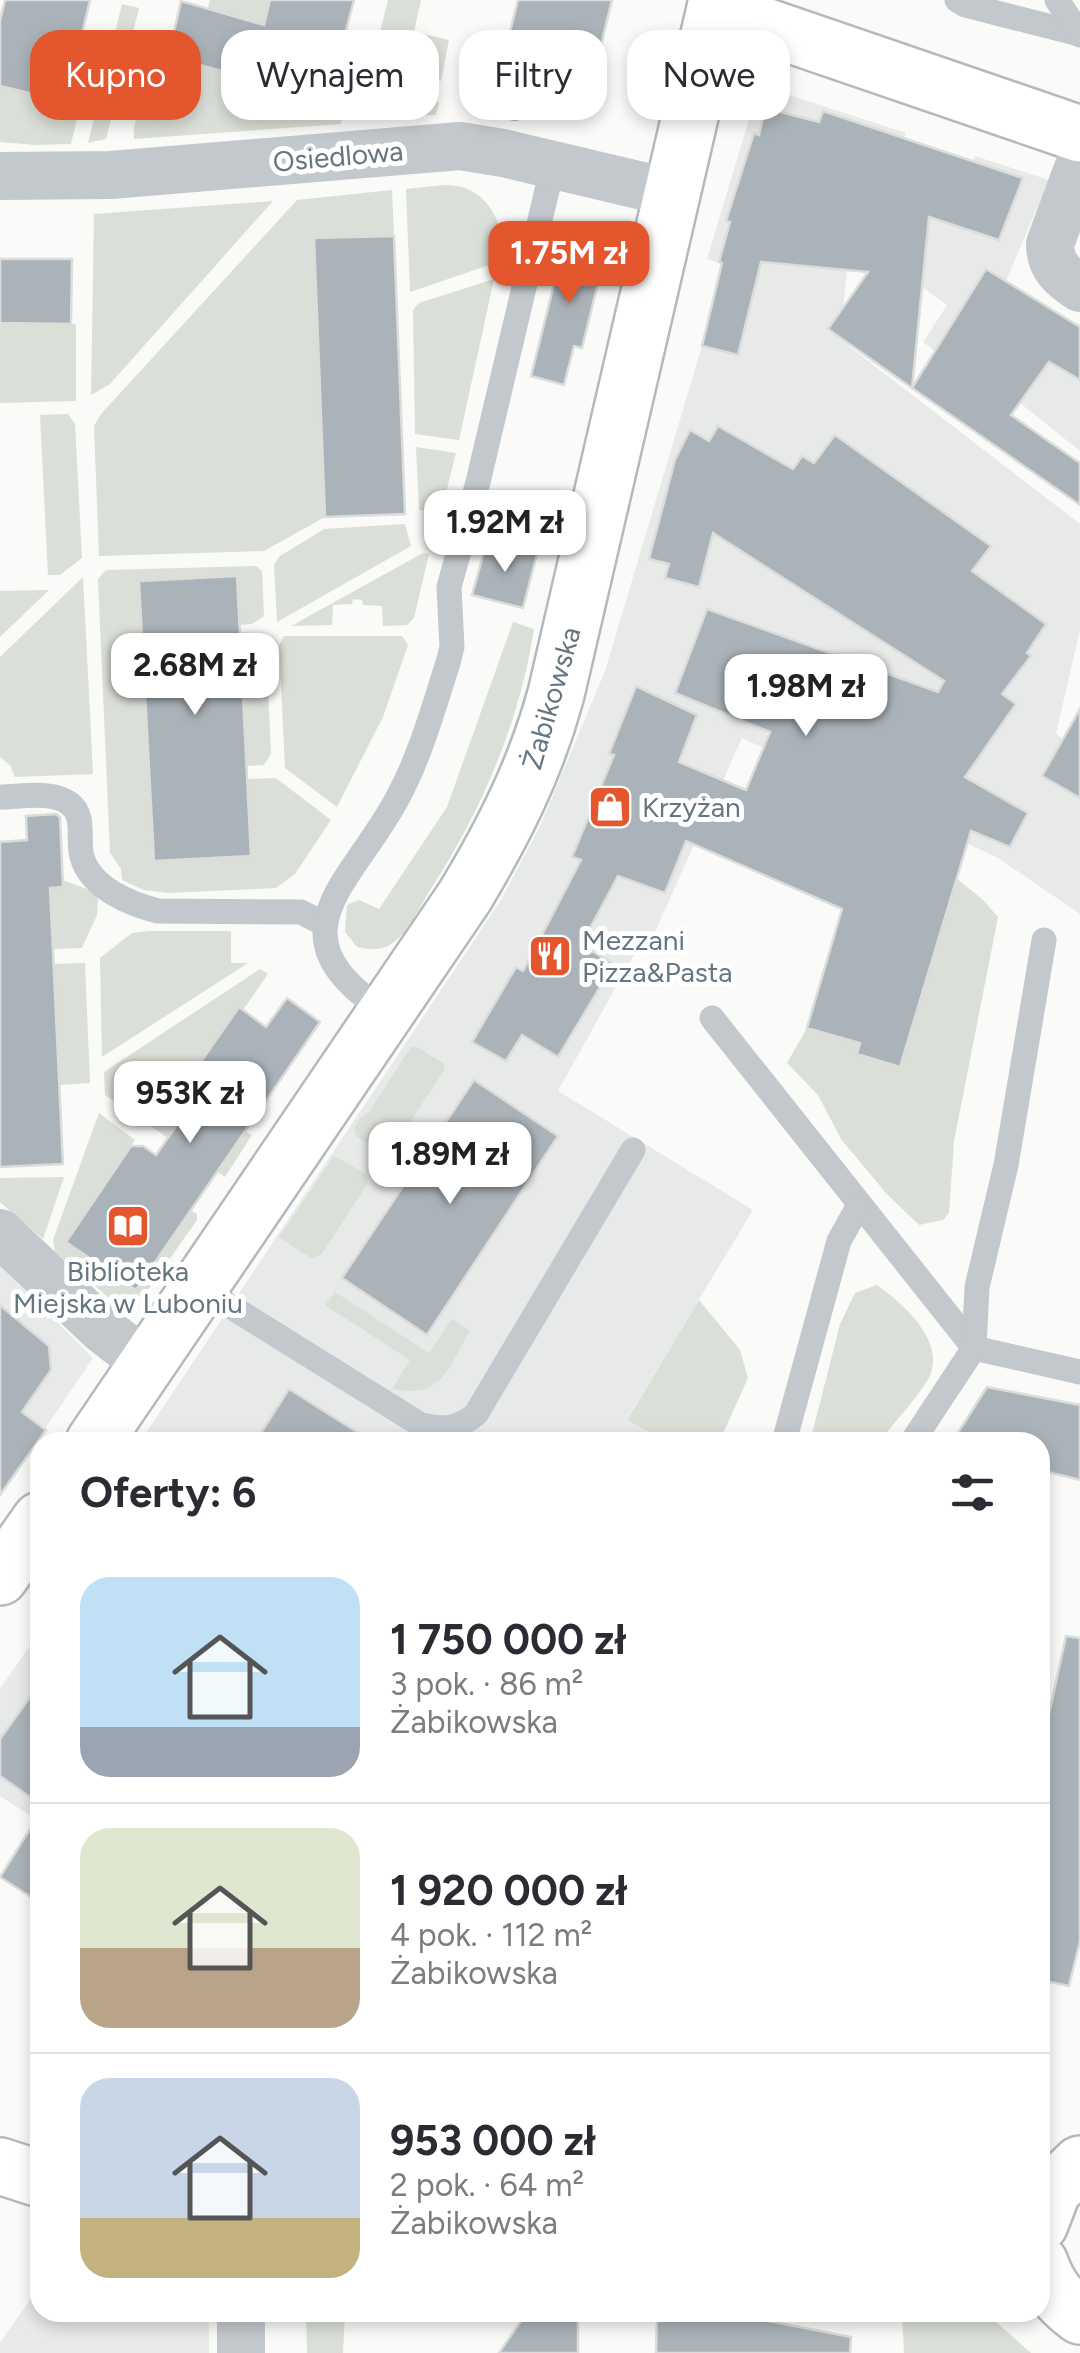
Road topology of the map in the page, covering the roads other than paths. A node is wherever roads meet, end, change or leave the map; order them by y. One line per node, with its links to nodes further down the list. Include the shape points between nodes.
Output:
1 (957, 0): 4 (lane)
2 (1057, 0): 4 (lane)
3 (716, 4): 5 (street); 9 (street, Żabikowska)
4 (1079, 35)
5 (1080, 134)
6 (1080, 163): 10 (street, via 1050,244 1056,269)
7 (553, 165): 8 (street, Osiedlowa, via 442,146 110,175); 9 (street, Osiedlowa); 12 (lane, via 449,586 448,663 399,795 332,896)
8 (0, 176)
9 (672, 193): 14 (street, Żabikowska, via 544,738 499,840)
10 (1080, 288)
11 (0, 797): 12 (lane, via 50,796 70,804 79,818 82,859 103,884 136,905 301,912)
12 (324, 924): 14 (lane, via 329,953 344,980)
13 (1044, 940): 20 (lane, via 1006,1165 977,1287)
14 (387, 1013): 19 (street, Żabikowska)
15 (712, 1018): 17 (lane)
16 (633, 1150): 19 (lane, via 476,1414 453,1427 421,1425)
17 (859, 1206): 20 (lane); 24 (lane, via 838,1241)
18 (0, 1232): 21 (street)
19 (201, 1288): 21 (street, Żabikowska)
20 (974, 1348): 22 (lane); 25 (lane)
21 (147, 1364): 23 (street, Żabikowska)
22 (1080, 1372)
23 (101, 1432)
24 (787, 1432)
25 (919, 1432)
26 (30, 1534): 27 (street)
27 (0, 1578)
28 (0, 2166): 29 (street)
29 (30, 2176)
30 (240, 2322): 31 (street)
31 (241, 2353)

